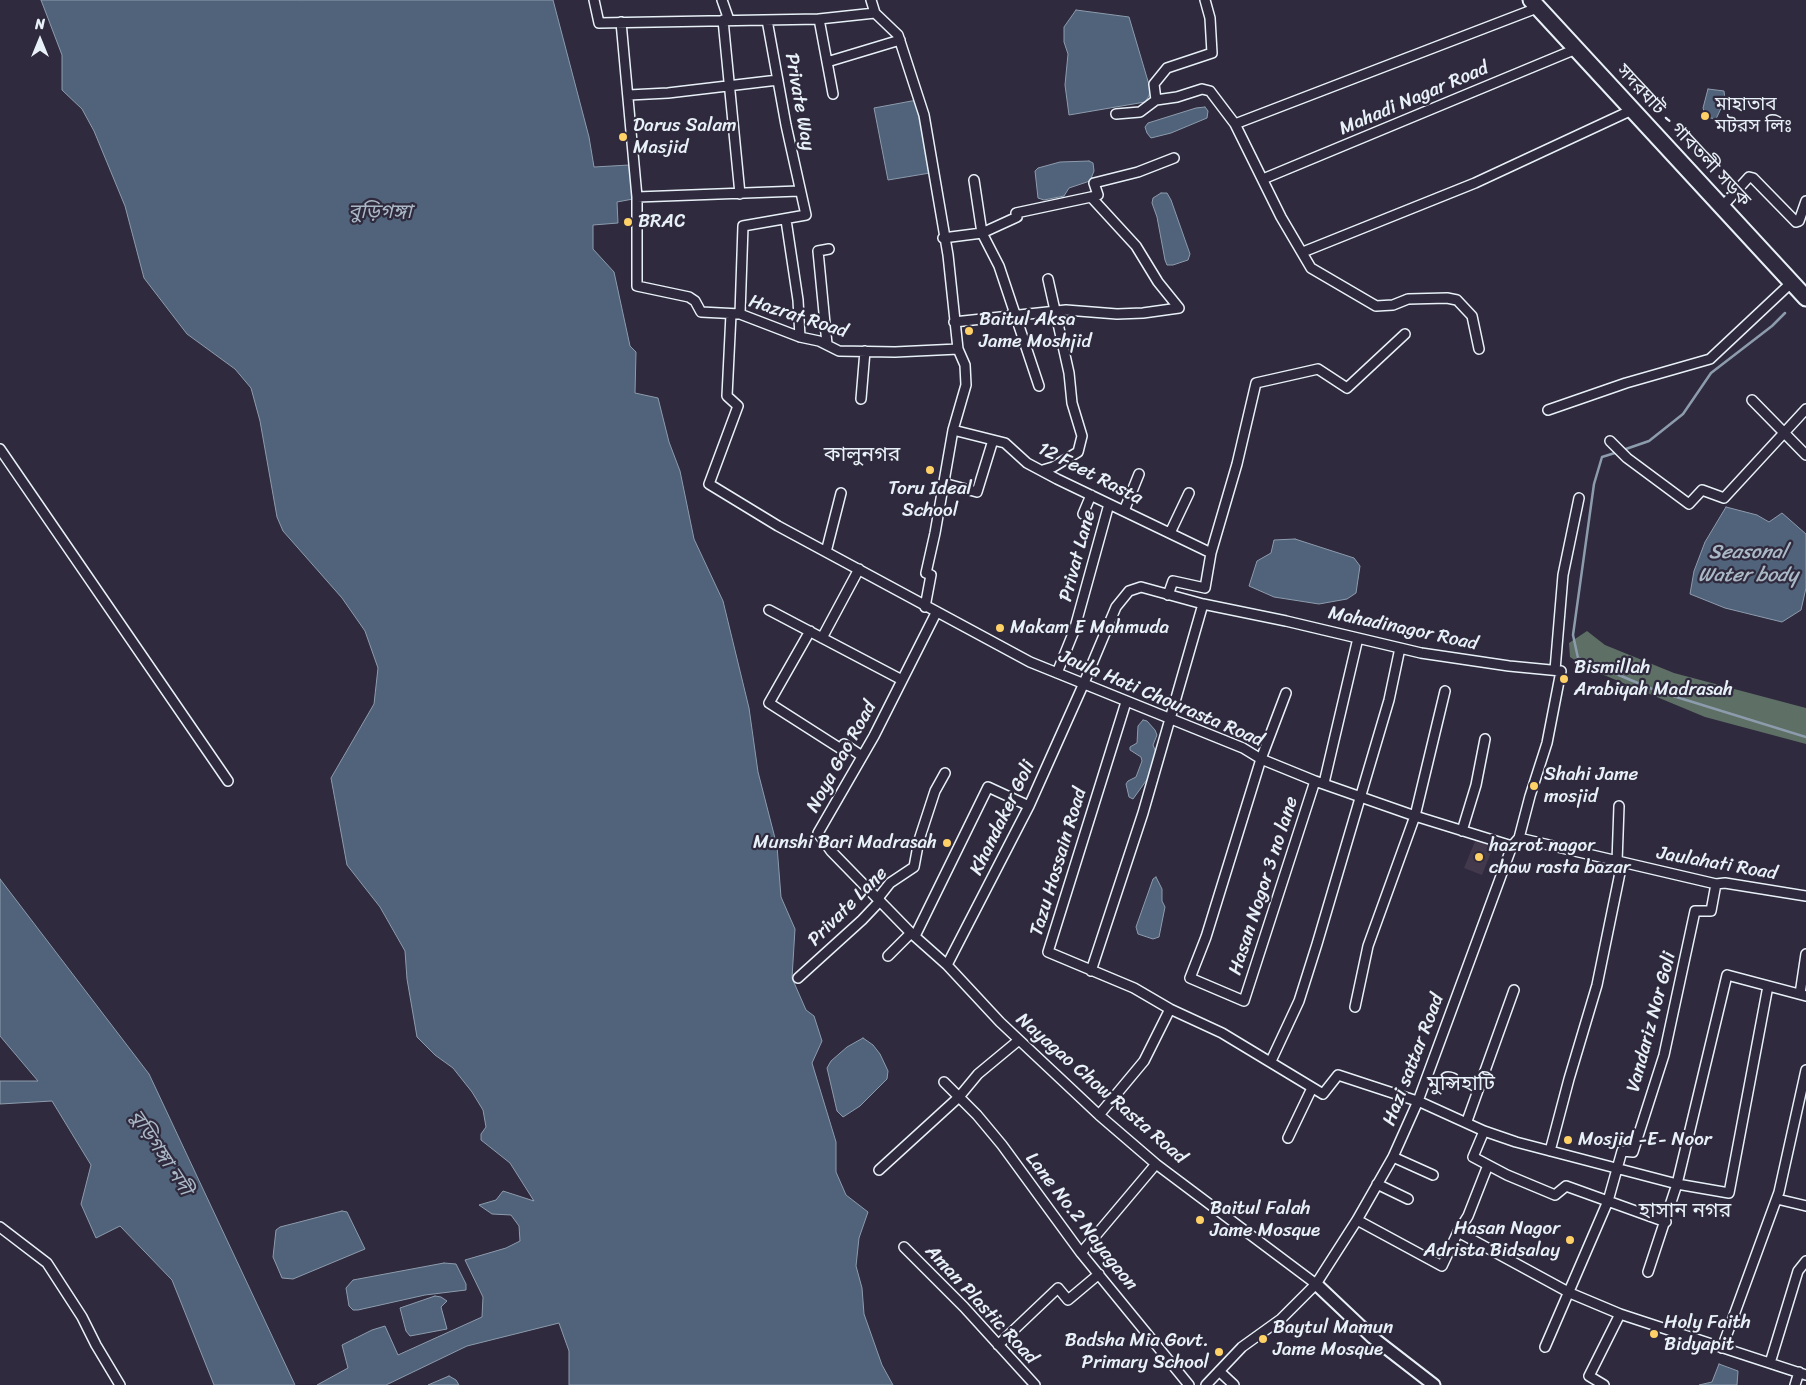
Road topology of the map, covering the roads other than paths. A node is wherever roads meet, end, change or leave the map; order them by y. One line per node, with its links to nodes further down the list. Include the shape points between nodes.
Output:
1 (594, 0): 10 (street, via 599,23)
2 (722, 0): 8 (street)
3 (871, 0): 6 (street)
4 (1205, 0): 18 (street, via 1210,18 1212,53 1167,68 1154,84)
5 (1534, 4): 12 (highway, সদরঘাট - গাবতলী সড়ক); 21 (street)
6 (875, 13): 7 (street); 11 (street)
7 (819, 19): 9 (street); 13 (street)
8 (726, 20): 9 (street); 10 (street); 15 (street)
9 (768, 20): 14 (street, Private Way)
10 (621, 22): 17 (street)
11 (900, 40): 13 (street); 33 (street, via 924,115)
12 (1576, 49): 19 (highway, সদরঘাট - গাবতলী সড়ক); 23 (street, Mahadi Nagar Road)
13 (827, 62): 16 (street)
14 (778, 80): 15 (street); 25 (street, Private Way)
15 (728, 87): 17 (street); 26 (street)
16 (833, 94)
17 (629, 95): 27 (street)
18 (1156, 100): 20 (street, via 1140,112); 21 (street, via 1202,89 1210,91)
19 (1632, 110): 30 (highway, সদরঘাট - গাবতলী সড়ক); 35 (street, via 1476,183)
20 (1116, 114)
21 (1235, 124): 23 (street)
22 (1174, 158): 28 (street, via 1138,172 1094,183 1098,195)
23 (1264, 179): 35 (street, via 1281,217)
24 (974, 180): 32 (street)
25 (799, 191): 26 (street); 31 (street, Private Way, via 806,215)
26 (740, 194): 27 (street)
27 (637, 197): 40 (street, Hazrat Road, via 637,286 688,297 695,301 701,312)
28 (1091, 197): 32 (street, via 1016,213 1017,217); 39 (street, via 1136,246 1178,308 1117,314)
29 (1806, 201): 30 (street, via 1799,221 1792,220 1751,177)
30 (1721, 208): 37 (highway, সদরঘাট - গাবতলী সড়ক)
31 (786, 220): 40 (street, via 743,226); 44 (street)
32 (982, 233): 33 (street); 41 (street, via 999,266)
33 (943, 238): 42 (street, via 948,255)
34 (829, 249): 45 (street, via 818,251)
35 (1304, 252): 47 (street, via 1311,268 1376,306 1393,305 1408,299 1457,300 1472,316)
36 (1048, 279): 39 (street)
37 (1791, 284): 38 (highway, সদরঘাট - গাবতলী সড়ক); 52 (street, via 1710,359)
38 (1806, 298)
39 (1056, 310): 41 (street); 60 (street, via 1072,403 1082,436 1078,452)
40 (735, 314): 44 (street, Hazrat Road); 71 (street, Jaula Hati Chourasta Road, via 727,396 738,406 709,484)
41 (1016, 314): 42 (street); 49 (street)
42 (954, 322): 46 (street)
43 (1404, 334): 72 (street, via 1347,388 1318,369 1256,383)
44 (800, 337): 45 (street, Hazrat Road)
45 (827, 344): 48 (street, Hazrat Road, via 839,351)
46 (958, 349): 48 (street, Hazrat Road); 54 (street, via 966,385)
47 (1479, 349)
48 (865, 351): 50 (street)
49 (1039, 386)
50 (861, 399)
51 (1752, 400): 55 (street)
52 (1548, 410)
53 (1806, 410): 55 (street)
54 (953, 430): 56 (street, 12 Feet Rasta); 62 (street)
55 (1783, 434): 57 (street, via 1724,498 1702,490 1689,504); 59 (street)
56 (993, 440): 60 (street, 12 Feet Rasta, via 1005,443 1027,463); 62 (street, via 976,492)
57 (1612, 444)
58 (0, 449): 96 (street)
59 (1806, 455)
60 (1043, 470): 65 (street, 12 Feet Rasta)
61 (1139, 474): 68 (street)
62 (943, 483): 77 (street, via 926,573 931,575)
63 (841, 493): 71 (street)
64 (1189, 493): 70 (street)
65 (1091, 495): 67 (street, 12 Feet Rasta); 69 (street)
66 (1578, 498): 84 (street, via 1563,575)
67 (1109, 504): 68 (street, 12 Feet Rasta); 85 (street, Privat Lane, via 1074,631)
68 (1124, 511): 70 (street, 12 Feet Rasta)
69 (1083, 514)
70 (1170, 534): 72 (street, 12 Feet Rasta)
71 (826, 552): 73 (street, Jaula Hati Chourasta Road)
72 (1211, 553): 75 (street, via 1205,588 1173,582)
73 (859, 569): 77 (street, Jaula Hati Chourasta Road); 81 (street)
74 (1145, 589): 75 (street, Mahadinagor Road); 87 (street, Khandaker Goli, via 1136,587 1129,591 1116,607)
75 (1168, 595): 76 (street, Mahadinagor Road)
76 (1203, 604): 82 (street, Mahadinagor Road); 91 (street)
77 (925, 607): 79 (street, Jaula Hati Chourasta Road)
78 (769, 610): 80 (street)
79 (936, 613): 85 (street, Jaula Hati Chourasta Road); 86 (street, Noya Gao Road)
80 (810, 631): 81 (street); 93 (street, via 769,703 841,749 844,744)
81 (822, 638): 86 (street)
82 (1358, 638): 83 (street, Mahadinagor Road); 97 (street, Hasan Nogor 3 no lane)
83 (1400, 648): 84 (street, Mahadinagor Road, via 1465,660); 98 (street, via 1389,700)
84 (1558, 670): 103 (street, via 1547,743)
85 (1058, 673): 87 (street, Jaula Hati Chourasta Road)
86 (902, 680): 93 (street, Noya Gao Road)
87 (1084, 684): 90 (street, Jaula Hati Chourasta Road); 99 (street, Khandaker Goli)
88 (1445, 691): 101 (street)
89 (1286, 693): 94 (street)
90 (1126, 702): 91 (street, Jaula Hati Chourasta Road); 113 (street, Tazu Hossain Road, via 1048,952)
91 (1170, 720): 94 (street, Jaula Hati Chourasta Road, via 1243,748); 113 (street)
92 (1485, 739): 102 (street, via 1476,786)
93 (862, 756): 108 (street, Noya Gao Road, via 818,833 831,851)
94 (1261, 759): 97 (street, Jaula Hati Chourasta Road); 97 (street, Hasan Nogor 3 no lane, via 1234,851 1190,978 1244,1001)
95 (945, 773): 108 (street, Private Lane, via 919,840 914,867 890,883)
96 (228, 781)
97 (1320, 782): 98 (street, Jaula Hati Chourasta Road)
98 (1361, 795): 101 (street, Jaula Hati Chourasta Road); 121 (street, via 1299,1001)
99 (1029, 806): 109 (street, via 988,788); 112 (street, Khandaker Goli)
100 (1619, 806): 105 (street)
101 (1415, 816): 102 (street, Jaula Hati Chourasta Road); 118 (street, via 1368,946)
102 (1462, 831): 104 (street, Jaula Hati Chourasta Road)
103 (1519, 838): 104 (street, Hazi sattar Road); 105 (street, Jaulahati Road)
104 (1512, 846): 126 (street, Hazi sattar Road)
105 (1620, 863): 106 (street, Jaulahati Road); 131 (street, via 1597,986)
106 (1716, 884): 107 (street, Jaulahati Road); 135 (street, Vandariz Nor Goli, via 1711,911 1695,911 1664,1055 1633,1152 1623,1150)
107 (1806, 896)
108 (880, 901): 109 (street, Nayagao Chow Rasta Road); 114 (street, Private Lane)
109 (913, 935): 111 (street); 112 (street, Nayagao Chow Rasta Road)
110 (1806, 954): 117 (street)
111 (888, 956)
112 (947, 965): 120 (street, Nayagao Chow Rasta Road)
113 (1091, 971): 119 (street, Tazu Hossain Road, via 1134,988)
114 (798, 978)
115 (1765, 985): 117 (street); 139 (street, via 1731,975 1725,978); 139 (street, via 1729,1193)
116 (1514, 990): 128 (street)
117 (1803, 995)
118 (1355, 1008)
119 (1170, 1009): 121 (street, Tazu Hossain Road); 127 (street, via 1144,1061)
120 (1019, 1040): 125 (street, via 978,1074); 127 (street, Nayagao Chow Rasta Road)
121 (1271, 1061): 124 (street, Tazu Hossain Road)
122 (1806, 1070): 141 (street)
123 (944, 1082): 125 (street, Lane No.2 Nayagaon)
124 (1312, 1088): 126 (street, via 1323,1094 1338,1075); 130 (street)
125 (959, 1097): 136 (street); 149 (street, Lane No.2 Nayagaon, via 1002,1145)
126 (1418, 1101): 128 (street); 132 (street, Hazi sattar Road)
127 (1099, 1115): 133 (street, Nayagao Chow Rasta Road)
128 (1466, 1122): 129 (street)
129 (1484, 1131): 131 (street); 134 (street, via 1473,1157)
130 (1288, 1138)
131 (1550, 1151): 135 (street)
132 (1393, 1157): 137 (street); 138 (street, Hazi sattar Road)
133 (1156, 1164): 149 (street); 153 (street, Nayagao Chow Rasta Road)
134 (1488, 1165): 142 (street, via 1555,1195 1564,1186); 147 (street, via 1468,1216)
135 (1618, 1168): 139 (street); 142 (street)
136 (880, 1170)
137 (1433, 1175)
138 (1377, 1184): 140 (street); 144 (street, Hazi sattar Road)
139 (1677, 1184): 145 (street)
140 (1408, 1199)
141 (1777, 1199): 143 (street); 158 (street)
142 (1608, 1202): 145 (street); 154 (street)
143 (1806, 1206)
144 (1357, 1220): 147 (street, via 1442,1266); 153 (street, Hazi sattar Road)
145 (1666, 1222): 151 (street)
146 (0, 1228): 162 (street, via 36,1254 56,1274)
147 (1458, 1232): 154 (street)
148 (904, 1247): 156 (street, Aman Plastic Road)
149 (1081, 1253): 152 (street, Lane No.2 Nayagaon)
150 (1806, 1261): 159 (street, via 1798,1271)
151 (1648, 1272)
152 (1099, 1274): 156 (street, via 1068,1300 1058,1288); 164 (street, Lane No.2 Nayagaon)
153 (1316, 1284): 160 (street, Hazi sattar Road, via 1281,1319 1242,1346); 167 (street, via 1372,1337)
154 (1570, 1293): 155 (street); 157 (street)
155 (1620, 1314): 158 (street); 168 (street, via 1589,1376)
156 (998, 1345): 163 (street, Aman Plastic Road)
157 (1545, 1347)
158 (1722, 1348): 159 (street)
159 (1770, 1364): 161 (street)
160 (1219, 1371): 165 (street, Hazi sattar Road); 166 (street)
161 (1802, 1374): 169 (street)
162 (120, 1385)
163 (1035, 1385)
164 (1190, 1385)
165 (1206, 1385)
166 (1234, 1385)
167 (1434, 1385)
168 (1604, 1385)
169 (1795, 1385)

